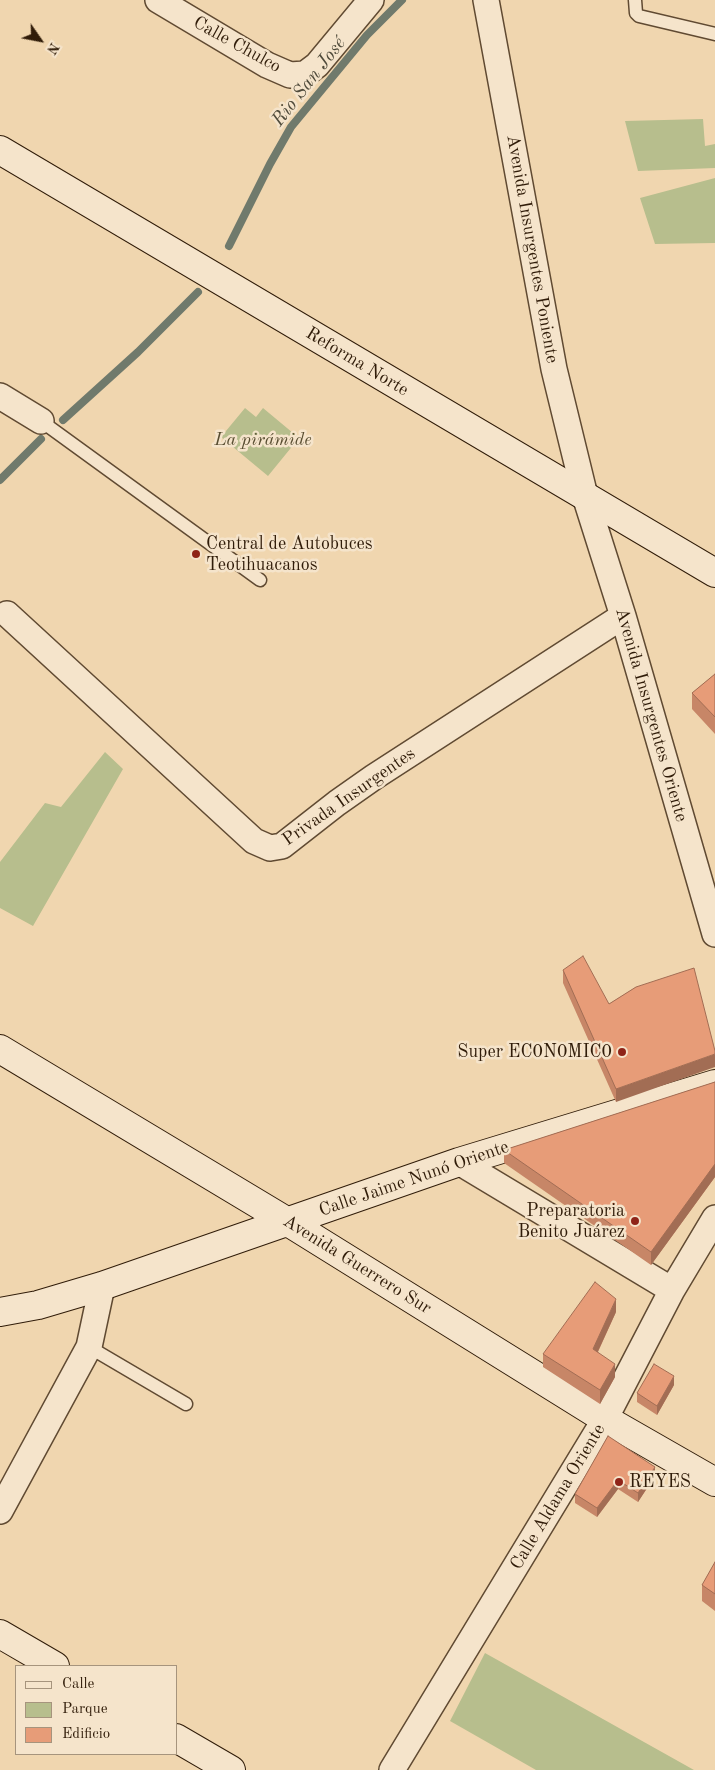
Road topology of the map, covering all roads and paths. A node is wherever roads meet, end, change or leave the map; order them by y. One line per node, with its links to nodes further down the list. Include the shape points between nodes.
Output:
1 (158, 0): 2 (street, Calle Chulco, via 290,74 305,74 317,65)
2 (371, 0)
3 (486, 0): 9 (street, Avenida Insurgentes Poniente, via 554,369)
4 (635, 0): 5 (lane, via 636,14 647,19)
5 (715, 34)
6 (0, 150): 9 (main road, Reforma Norte)
7 (0, 396): 8 (street)
8 (41, 421): 11 (lane)
9 (586, 496): 10 (main road, Reforma Norte); 13 (street, Avenida Insurgentes Oriente)
10 (715, 573)
11 (260, 580)
12 (7, 614): 13 (street, Privada Insurgentes, via 254,841 270,848 282,846 367,782)
13 (623, 616): 14 (street, Avenida Insurgentes Oriente)
14 (715, 934)
15 (0, 1048): 19 (main road, Avenida Guerrero Sur)
16 (715, 1084): 17 (main road, Calle Jaime Nunó Oriente)
17 (459, 1162): 19 (main road, Calle Jaime Nunó Oriente); 21 (street)
18 (715, 1218): 21 (street, Calle Aldama Oriente)
19 (288, 1222): 20 (main road, Calle Jaime Nunó Oriente); 25 (main road, Avenida Guerrero Sur)
20 (102, 1286): 22 (main road, Calle Jaime Nunó Oriente, via 38,1305); 23 (street)
21 (672, 1290): 25 (street, Calle Aldama Oriente)
22 (0, 1312)
23 (89, 1347): 24 (lane); 27 (street)
24 (186, 1404)
25 (605, 1419): 26 (main road, Avenida Guerrero Sur); 32 (street, Calle Aldama Oriente)
26 (715, 1482)
27 (0, 1511)
28 (0, 1634): 29 (main road)
29 (53, 1665)
30 (178, 1739): 31 (main road)
31 (232, 1770)
32 (392, 1770)

